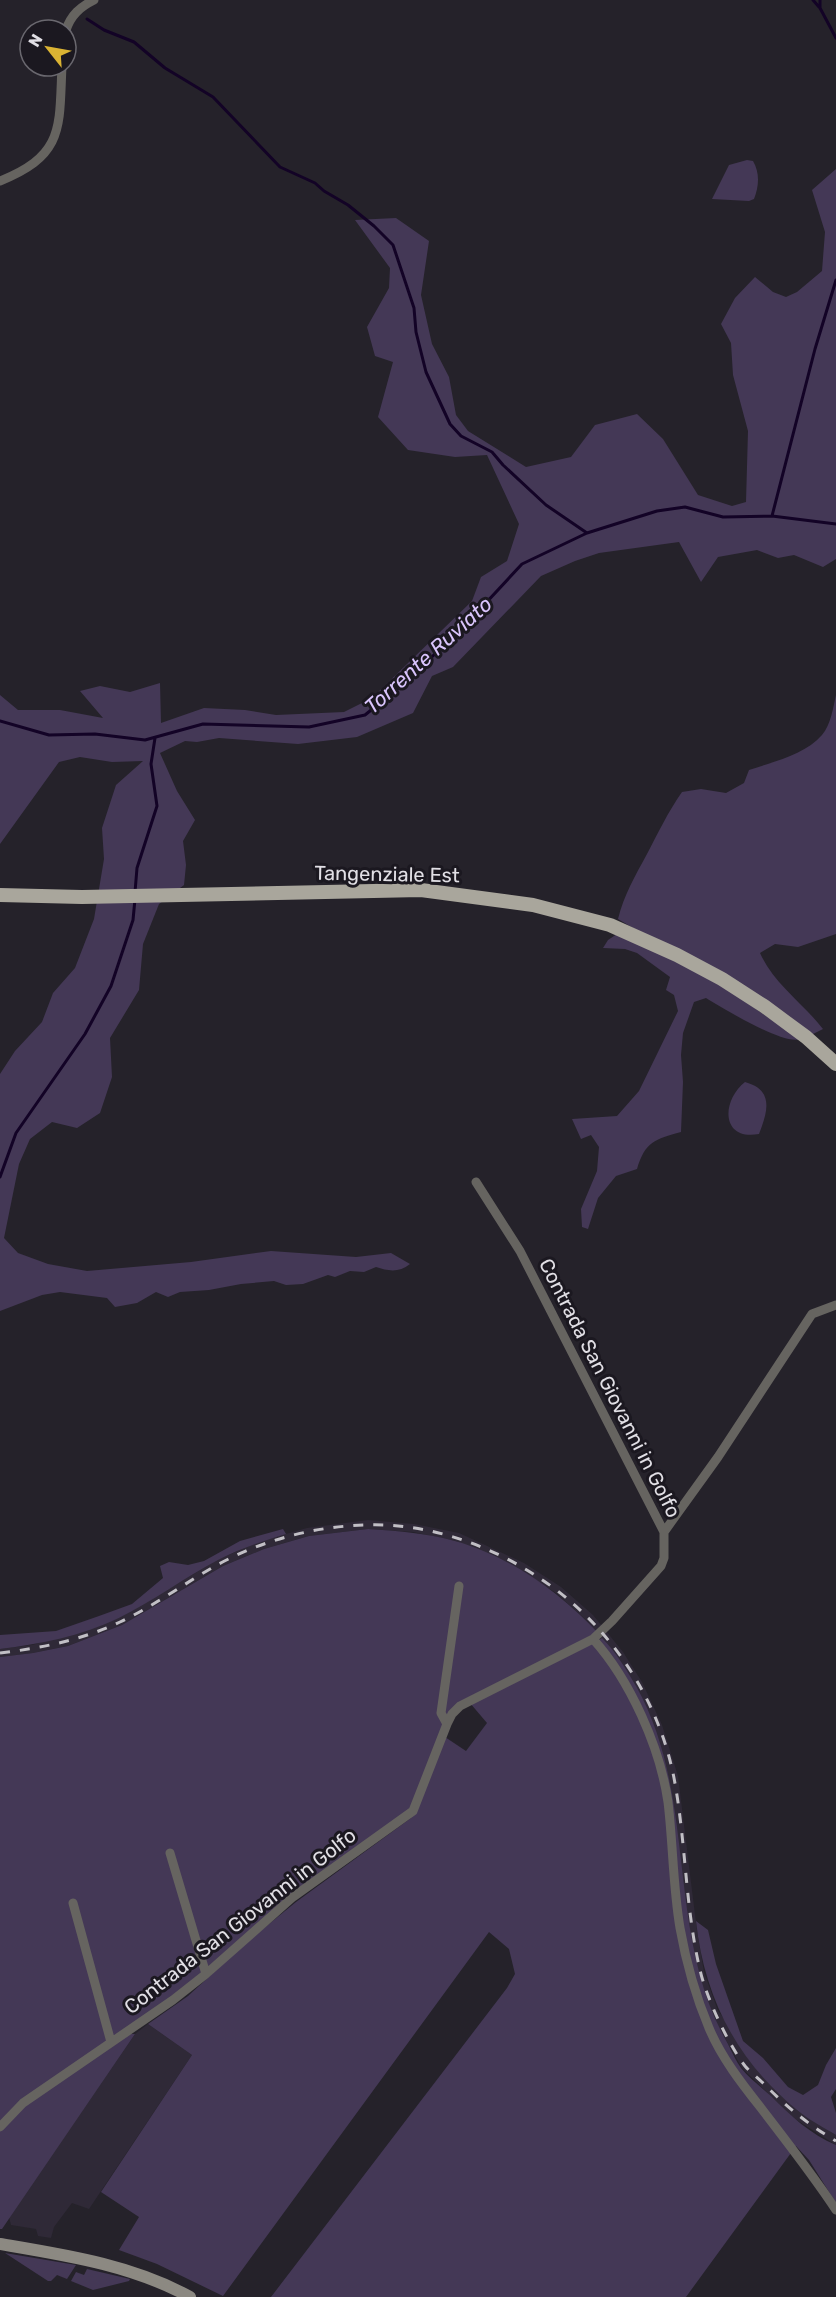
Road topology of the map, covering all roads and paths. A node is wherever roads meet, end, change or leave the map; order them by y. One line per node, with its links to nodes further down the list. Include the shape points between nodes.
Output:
1 (94, 0): 2 (street)
2 (71, 18)
3 (62, 78): 4 (street, via 60,116 54,140 38,161)
4 (0, 181)
5 (0, 895): 6 (main road, Tangenziale Est, via 94,897 421,890 533,905 610,925 677,955 722,979 789,1025)
6 (836, 1064)
7 (476, 1182): 9 (street, Contrada San Giovanni in Golfo, via 520,1251)
8 (836, 1305): 9 (street, via 812,1314)
9 (664, 1533): 11 (street, Contrada San Giovanni in Golfo, via 661,1566)
10 (459, 1586): 12 (street, via 441,1713)
11 (593, 1639): 12 (street, Contrada San Giovanni in Golfo, via 460,1706); 18 (street, via 612,1661 646,1726 660,1769 667,1800 680,1928 710,2030 740,2081)
12 (447, 1724): 15 (street, Contrada San Giovanni in Golfo, via 413,1811 293,1898)
13 (170, 1853): 15 (street)
14 (73, 1903): 16 (street)
15 (206, 1974): 16 (street, Contrada San Giovanni in Golfo)
16 (111, 2042): 17 (street, Contrada San Giovanni in Golfo, via 23,2103)
17 (0, 2127)
18 (836, 2210)
19 (0, 2244): 20 (main road, via 135,2272)
20 (190, 2297)

